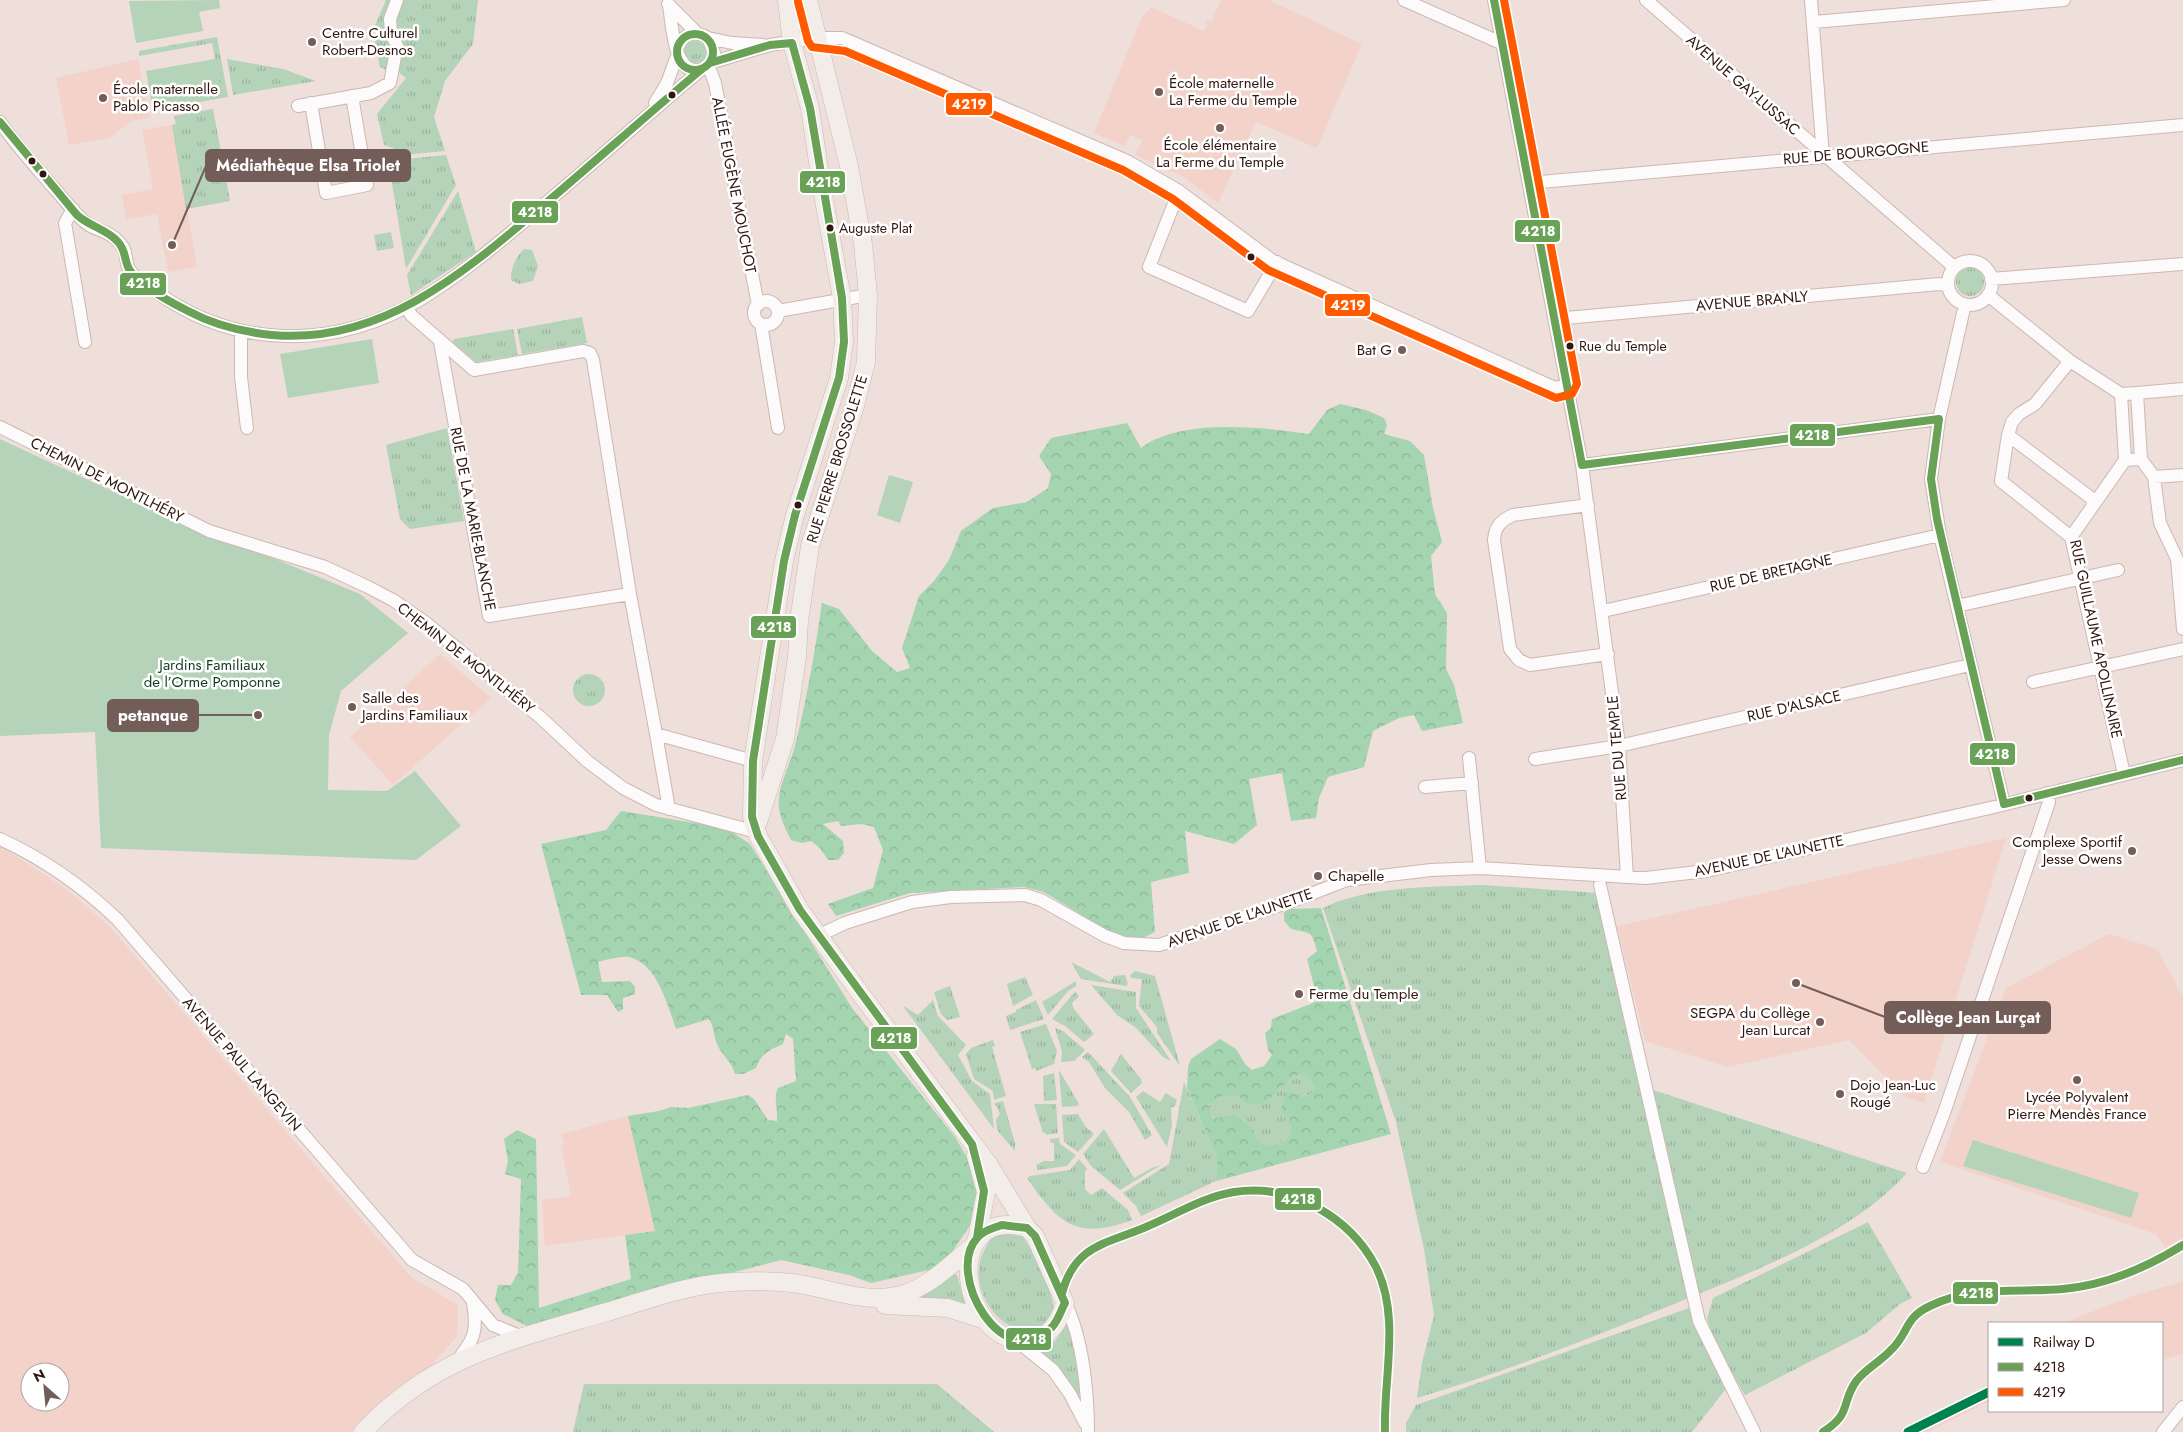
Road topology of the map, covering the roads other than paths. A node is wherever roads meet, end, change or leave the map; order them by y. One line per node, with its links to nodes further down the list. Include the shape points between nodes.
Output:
1 (397, 0): 18 (street, via 390,19 391,33 397,46 390,84 371,93)
2 (808, 0): 12 (main road, RUE PIERRE BROSSOLETTE)
3 (1404, 0): 14 (street)
4 (1494, 0): 14 (street, RUE DU TEMPLE)
5 (1646, 0): 22 (street, AVENUE GAY-LUSSAC)
6 (1812, 0): 10 (street)
7 (2064, 0): 10 (street)
8 (667, 3): 11 (street); 16 (street)
9 (788, 6): 13 (main road, RUE PIERRE BROSSOLETTE)
10 (1814, 22): 22 (street)
11 (703, 36): 15 (street, via 732,43); 16 (street, via 692,34 682,39); 17 (street, via 713,48)
12 (817, 38): 13 (street); 24 (street, via 848,41 1127,161); 31 (main road, RUE PIERRE BROSSOLETTE, via 849,166)
13 (792, 43): 15 (street); 33 (main road, RUE PIERRE BROSSOLETTE, via 810,108)
14 (1501, 43): 23 (street, RUE DU TEMPLE)
15 (770, 45): 17 (street)
16 (677, 52): 17 (street, via 685,67 693,70); 19 (street, via 667,83)
17 (706, 66): 19 (street); 35 (street, ALLÉE EUGÈNE MOUCHOT, via 715,84)
18 (352, 96): 18 (street, via 304,105 326,193 367,185)
19 (650, 112): 36 (street, via 505,239 447,282)
20 (0, 122): 25 (street)
21 (2183, 126): 22 (street, RUE DE BOURGOGNE)
22 (1824, 156): 23 (street, RUE DE BOURGOGNE); 28 (street, AVENUE GAY-LUSSAC)
23 (1529, 183): 38 (street, RUE DU TEMPLE)
24 (1179, 192): 26 (street); 26 (street, via 1149,267 1248,311)
25 (73, 209): 40 (street, via 91,226 115,238 126,250 132,273 156,293 202,318); 41 (street, via 65,223)
26 (1277, 262): 44 (street, via 1555,388)
27 (2183, 264): 29 (street)
28 (1954, 267): 29 (street, via 1966,261 1980,263); 30 (street)
29 (1991, 279): 32 (street)
30 (1948, 286): 34 (street, via 1955,299); 38 (street, AVENUE BRANLY, via 1939,284)
31 (868, 295): 33 (street); 85 (main road, RUE PIERRE BROSSOLETTE, via 866,362 810,546 785,739)
32 (1988, 295): 34 (street, via 1976,304); 43 (street)
33 (842, 298): 37 (street); 78 (main road, RUE PIERRE BROSSOLETTE, via 842,364 784,561)
34 (1965, 304): 48 (street)
35 (758, 305): 37 (street, via 768,302); 39 (street, ALLÉE EUGÈNE MOUCHOT, via 755,315)
36 (406, 307): 40 (street, via 372,322 334,333 263,336); 42 (street)
37 (778, 311): 39 (street, via 772,324)
38 (1555, 319): 44 (street, RUE DU TEMPLE)
39 (761, 324): 51 (street, ALLÉE EUGÈNE MOUCHOT)
40 (241, 331): 50 (street, via 241,377)
41 (85, 342)
42 (440, 342): 64 (street, via 474,370 583,351 590,353); 64 (street, RUE DE LA MARIE-BLANCHE, via 490,616)
43 (2070, 361): 47 (street); 52 (street, via 2035,404 2015,418)
44 (1567, 385): 55 (street, RUE DU TEMPLE)
45 (2183, 389): 46 (street)
46 (2137, 393): 47 (street); 53 (street)
47 (2121, 394): 54 (street)
48 (1939, 419): 55 (street); 60 (street, via 1932,479)
49 (0, 427): 84 (street, CHEMIN DE MONTLHÉRY, via 209,531 325,567 393,600 527,706 605,776 639,798)
50 (247, 428)
51 (778, 428)
52 (2008, 435): 58 (street); 61 (street, via 2001,481)
53 (2141, 459): 54 (street); 57 (street)
54 (2126, 460): 58 (street, RUE GUILLAUME APOLLINAIRE)
55 (1582, 465): 59 (street, RUE DU TEMPLE)
56 (2183, 475): 57 (street)
57 (2154, 477): 67 (street, via 2160,522 2177,559)
58 (2095, 501): 61 (street, RUE GUILLAUME APOLLINAIRE)
59 (1588, 504): 66 (street, RUE DU TEMPLE); 69 (street, via 1512,515 1496,527 1494,540 1510,648 1519,660 1530,664)
60 (1940, 535): 65 (street); 66 (street, RUE DE BRETAGNE)
61 (2071, 537): 63 (street, RUE GUILLAUME APOLLINAIRE)
62 (2118, 570): 63 (street)
63 (2081, 577): 65 (street); 71 (street, RUE GUILLAUME APOLLINAIRE)
64 (630, 594): 73 (street)
65 (1957, 606): 70 (street)
66 (1603, 611): 69 (street, RUE DU TEMPLE)
67 (2183, 629)
68 (2183, 649): 71 (street)
69 (1608, 654): 74 (street, RUE DU TEMPLE)
70 (1970, 665): 74 (street, RUE D'ALSACE); 83 (street)
71 (2100, 668): 72 (street); 79 (street, RUE GUILLAUME APOLLINAIRE)
72 (2033, 682)
73 (656, 734): 78 (street); 84 (street)
74 (1619, 746): 76 (street, RUE D'ALSACE); 88 (street, RUE DU TEMPLE)
75 (1469, 758): 80 (street)
76 (1535, 758)
77 (2183, 760): 79 (street, AVENUE DE L'AUNETTE)
78 (753, 761): 85 (main road, RUE PIERRE BROSSOLETTE, via 752,817)
79 (2124, 774): 82 (street, AVENUE DE L'AUNETTE)
80 (1472, 783): 81 (street); 87 (street)
81 (1425, 787)
82 (2048, 793): 83 (street, AVENUE DE L'AUNETTE); 93 (street, via 2049,802 2019,894)
83 (2004, 804): 88 (street, AVENUE DE L'AUNETTE, via 1706,872)
84 (669, 810): 85 (street, CHEMIN DE MONTLHÉRY, via 748,830)
85 (756, 829): 91 (main road, RUE PIERRE BROSSOLETTE, via 779,875)
86 (0, 839): 96 (street, AVENUE PAUL LANGEVIN, via 61,873 117,919 412,1260 463,1289)
87 (1480, 868): 88 (street, AVENUE DE L'AUNETTE); 89 (street, AVENUE DE L'AUNETTE)
88 (1627, 877)
89 (1347, 880): 91 (street, AVENUE DE L’AUNETTE, via 1159,946 1124,943 1105,936 1041,900 1025,895 951,897 912,902 845,923)
90 (1600, 885): 107 (street, via 1699,1320)
91 (818, 936): 92 (main road, RUE PIERRE BROSSOLETTE)
92 (972, 1144): 94 (main road, RUE PIERRE BROSSOLETTE, via 989,1165); 95 (main road, RUE PIERRE BROSSOLETTE, via 986,1192)
93 (1923, 1167)
94 (1027, 1228): 95 (main road, via 1002,1225 986,1230); 97 (main road, via 1038,1242)
95 (974, 1243): 98 (main road, via 968,1277 974,1300); 99 (main road, via 934,1279 900,1295 862,1297 792,1283 731,1282 667,1293)
96 (472, 1301): 99 (street, AVENUE PAUL LANGEVIN, via 494,1325); 101 (street, via 475,1331 472,1343)
97 (1065, 1304): 100 (main road, via 1050,1332 1034,1340); 104 (street, via 1074,1321)
98 (985, 1320): 100 (main road, via 998,1333); 106 (main road, via 948,1308 863,1304 784,1291 742,1288 707,1292 498,1352 435,1384)
99 (520, 1336): 101 (main road)
100 (1017, 1341): 104 (street, via 1053,1370 1070,1394)
101 (455, 1364): 105 (main road, via 405,1393)
102 (2182, 1408): 103 (street)
103 (2165, 1429)
104 (1088, 1431)
105 (363, 1432)
106 (377, 1432)
107 (1754, 1432)

